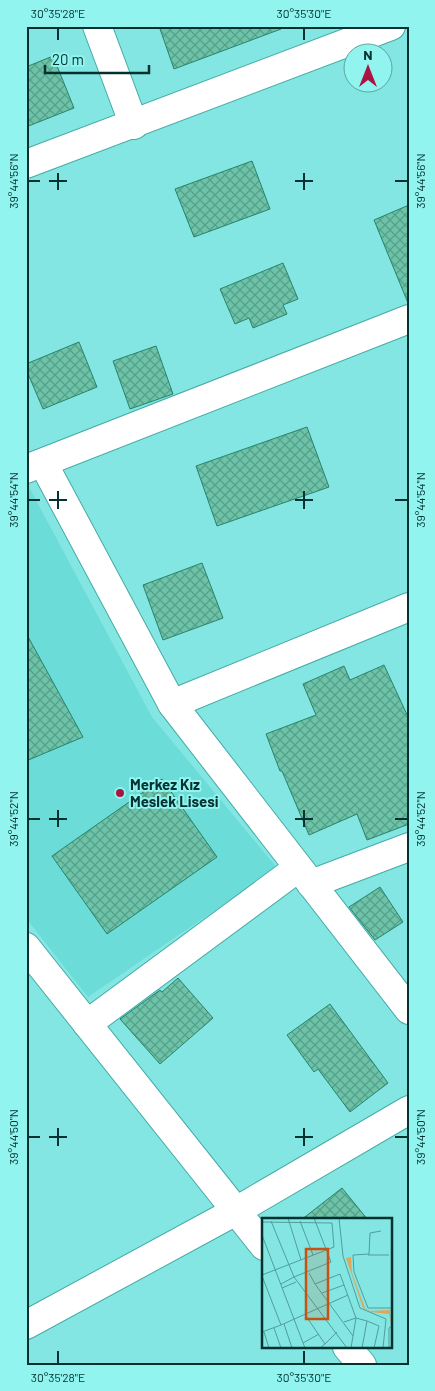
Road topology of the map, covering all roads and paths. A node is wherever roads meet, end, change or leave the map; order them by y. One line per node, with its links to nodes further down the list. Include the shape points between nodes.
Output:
1 (97, 26): 5 (street)
2 (391, 26): 5 (street)
3 (406, 26): 4 (street)
4 (409, 31)
5 (134, 125): 6 (street)
6 (26, 164)
7 (409, 319): 8 (street)
8 (34, 466): 10 (street)
9 (409, 607): 10 (street)
10 (172, 704): 12 (street)
11 (409, 847): 12 (street)
12 (305, 876): 14 (street); 15 (street)
13 (26, 946): 15 (street)
14 (409, 1010)
15 (87, 1024): 17 (street)
16 (409, 1110): 17 (street)
17 (236, 1211): 18 (street); 19 (street)
18 (262, 1244)
19 (26, 1325)
20 (348, 1348): 21 (street)
21 (362, 1365)

